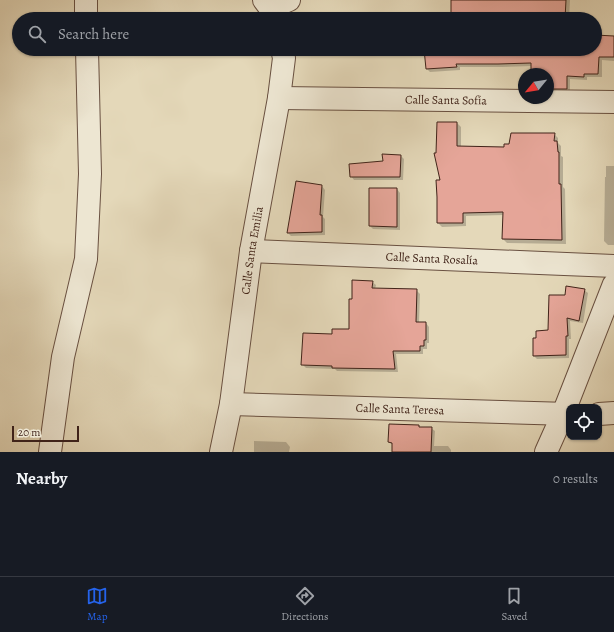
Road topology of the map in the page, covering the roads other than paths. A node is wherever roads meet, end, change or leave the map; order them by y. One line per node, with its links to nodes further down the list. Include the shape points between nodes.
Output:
1 (86, 0): 2 (street)
2 (86, 12)
3 (87, 56): 15 (street, via 90,174 86,259 63,358)
4 (284, 56): 5 (street, Calle Santa Emilia)
5 (279, 98): 6 (street, Calle Santa Sofía); 7 (street, Calle Santa Emilia)
6 (614, 102)
7 (250, 250): 8 (street, Calle Santa Rosalía); 10 (street, Calle Santa Emilia)
8 (614, 266)
9 (614, 284): 11 (street)
10 (231, 404): 13 (street, Calle Santa Teresa); 16 (street, Calle Santa Emilia)
11 (570, 404)
12 (614, 413): 14 (street)
13 (566, 414): 17 (street)
14 (602, 414)
15 (50, 452)
16 (221, 452)
17 (546, 452)

